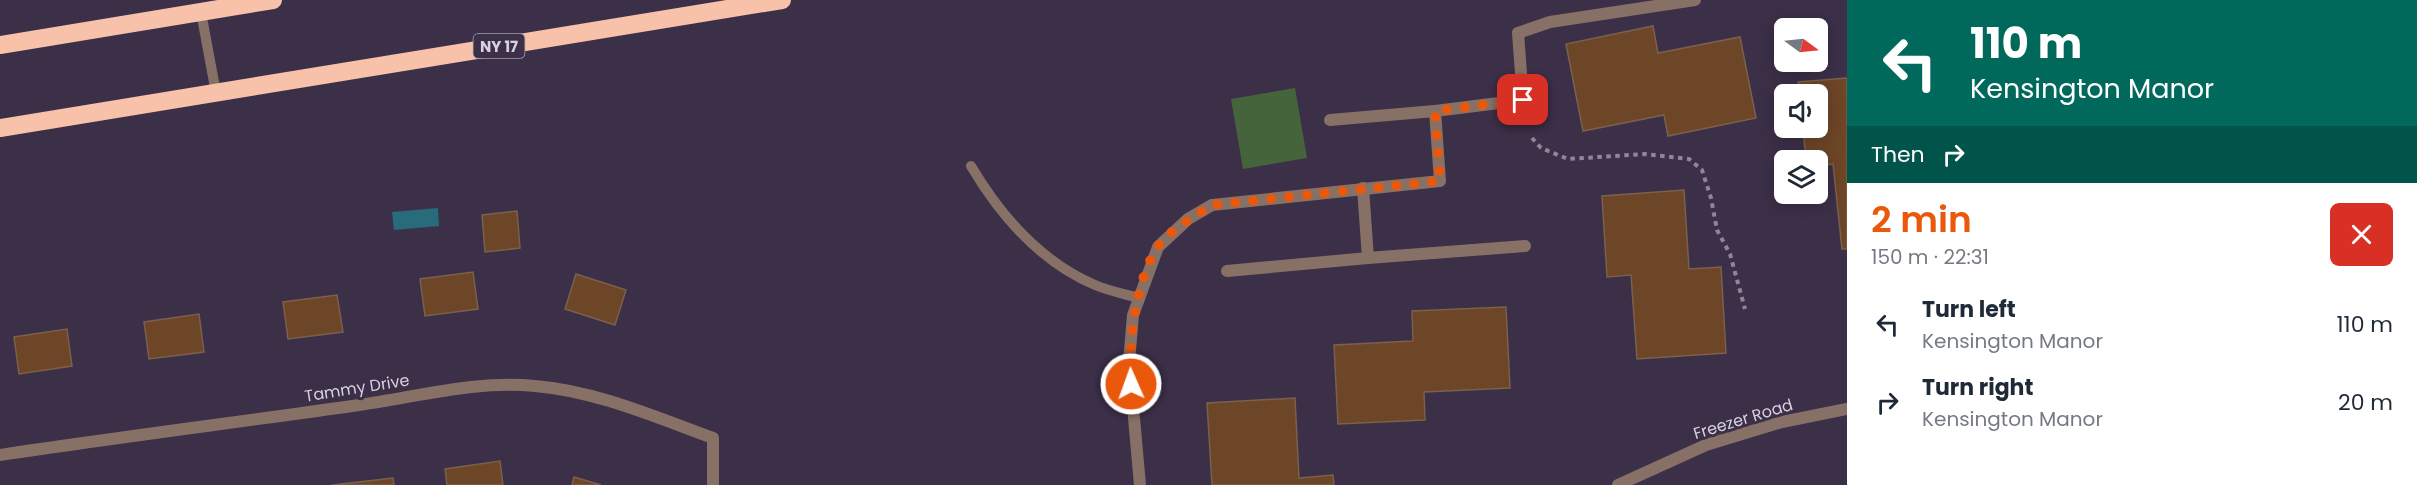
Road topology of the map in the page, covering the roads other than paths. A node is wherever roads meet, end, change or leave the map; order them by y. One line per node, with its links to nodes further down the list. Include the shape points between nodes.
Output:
1 (273, 0): 4 (highway)
2 (782, 0): 6 (highway, NY 17)
3 (1695, 0): 7 (street, via 1550,22 1518,33 1523,100)
4 (201, 12): 5 (highway); 6 (lane)
5 (0, 45)
6 (216, 93): 9 (highway, NY 17)
7 (1435, 111): 8 (street); 11 (street, via 1440,181)
8 (1330, 120)
9 (0, 128)
10 (971, 166): 15 (lane, via 992,200 1034,246 1096,285)
11 (1363, 188): 13 (street); 15 (street, via 1212,205 1188,219 1158,247)
12 (1525, 246): 13 (street)
13 (1368, 258): 14 (street)
14 (1227, 272)
15 (1139, 298): 19 (street, via 1130,362)
16 (1847, 409): 20 (street, Freezer Road, via 1782,422 1706,445)
17 (0, 455): 18 (street, Tammy Drive, via 492,386 533,386 609,401 713,438)
18 (713, 485)
19 (1140, 485)
20 (1618, 485)

